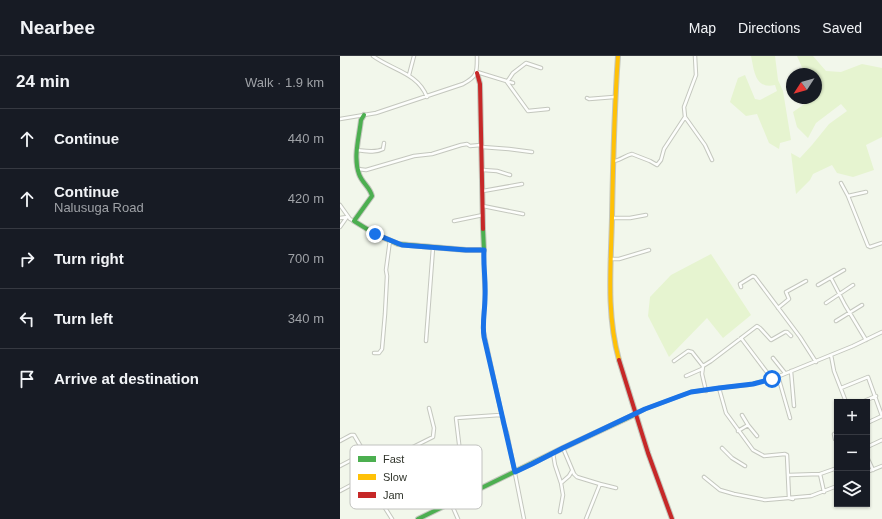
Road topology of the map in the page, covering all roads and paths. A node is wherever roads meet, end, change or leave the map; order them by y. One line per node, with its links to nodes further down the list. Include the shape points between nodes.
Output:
1 (373, 56): 8 (street)
2 (414, 56): 8 (street)
3 (477, 56): 7 (street)
4 (618, 56): 12 (street)
5 (695, 56): 16 (street, via 696,76 684,107)
6 (541, 68): 9 (street, via 526,63 513,73)
7 (477, 72): 9 (street); 11 (street, via 463,84); 19 (street, via 480,84)
8 (409, 75): 11 (street, via 423,87)
9 (507, 82): 10 (street); 14 (street, via 528,111)
10 (513, 83)
11 (427, 97): 15 (street, via 376,114)
12 (614, 97): 13 (street); 23 (street)
13 (587, 98)
14 (548, 109)
15 (364, 115): 17 (street); 20 (street)
16 (685, 117): 22 (street); 23 (street, via 664,149 657,165 632,154)
17 (340, 119)
18 (384, 143): 20 (street, via 382,150)
19 (481, 146): 21 (street); 24 (street, via 461,145 366,170); 25 (street)
20 (357, 150): 24 (street)
21 (532, 152)
22 (712, 160)
23 (614, 161): 39 (street)
24 (358, 169): 40 (street, via 360,178 370,188 372,196)
25 (482, 170): 26 (street); 29 (street)
26 (510, 175)
27 (841, 183): 31 (street)
28 (522, 184): 29 (street)
29 (483, 191): 33 (street)
30 (866, 192): 31 (street)
31 (848, 196): 44 (street, via 868,246)
32 (340, 205): 38 (street)
33 (483, 206): 34 (street); 35 (street)
34 (523, 214)
35 (484, 215): 41 (street); 46 (street)
36 (646, 215): 39 (street)
37 (340, 218): 38 (street)
38 (348, 218): 40 (street); 42 (street)
39 (612, 218): 48 (street)
40 (354, 221): 43 (street)
41 (454, 221)
42 (340, 227)
43 (390, 240): 45 (street, via 402,245); 66 (street, via 382,349 379,353)
44 (882, 243)
45 (433, 248): 46 (street); 65 (street)
46 (484, 250): 87 (street, via 483,328)
47 (649, 250): 48 (street, via 619,259)
48 (610, 259): 85 (street, via 614,340)
49 (844, 270): 50 (street)
50 (831, 278): 53 (street); 55 (street)
51 (806, 281): 58 (street, via 786,292 788,299)
52 (740, 284): 58 (street, via 755,277)
53 (818, 285)
54 (853, 285): 55 (street)
55 (839, 294): 56 (street); 59 (street)
56 (826, 303)
57 (862, 305): 59 (street)
58 (778, 308): 70 (street)
59 (850, 312): 60 (street); 64 (street)
60 (836, 321)
61 (882, 332): 64 (street)
62 (792, 336): 63 (street, via 787,332 771,340 757,326)
63 (741, 338): 71 (street); 76 (street)
64 (866, 340): 67 (street)
65 (426, 341)
66 (374, 353)
67 (831, 355): 70 (street); 78 (street)
68 (773, 358): 73 (street)
69 (674, 360): 71 (street, via 691,351)
70 (816, 362): 72 (street)
71 (702, 367): 74 (street); 79 (street)
72 (791, 371): 73 (street); 83 (street)
73 (785, 373): 75 (street)
74 (686, 376)
75 (778, 376): 76 (street); 89 (street)
76 (772, 379): 77 (street)
77 (719, 388): 79 (street); 92 (street, via 726,414)
78 (841, 388): 80 (street, via 867,376); 81 (street)
79 (706, 391): 85 (street, via 691,392)
80 (876, 396): 82 (street); 88 (street)
81 (845, 399)
82 (869, 399)
83 (794, 406)
84 (430, 408): 97 (street, via 433,437)
85 (636, 414): 100 (street); 135 (street)
86 (742, 415): 91 (street)
87 (502, 416): 98 (street, via 456,418); 112 (street)
88 (882, 416): 90 (street)
89 (790, 418)
90 (870, 422)
91 (748, 425): 92 (street); 93 (street)
92 (738, 431): 114 (street, via 748,445 759,454 787,455)
93 (756, 436)
94 (882, 440): 99 (street)
95 (340, 441): 96 (street, via 350,435 354,436)
96 (358, 445)
97 (417, 445)
98 (459, 445)
99 (870, 446)
100 (563, 448): 102 (street); 109 (street)
101 (722, 448): 106 (street)
102 (553, 453): 112 (street); 116 (street)
103 (350, 461): 105 (street)
104 (870, 464): 110 (street)
105 (340, 466)
106 (745, 466)
107 (882, 466): 110 (street)
108 (834, 469): 113 (street)
109 (572, 470): 116 (street); 117 (street, via 577,477)
110 (873, 470): 111 (street)
111 (870, 471)
112 (515, 472): 120 (street); 133 (street)
113 (820, 474): 114 (street); 123 (street)
114 (789, 475): 124 (street)
115 (704, 477): 124 (street, via 720,490 734,494 765,500)
116 (561, 483): 129 (street, via 563,494)
117 (600, 484): 121 (street); 134 (street)
118 (350, 486): 122 (street)
119 (834, 487): 123 (street)
120 (482, 488)
121 (616, 488)
122 (340, 491)
123 (824, 492): 124 (street)
124 (789, 498): 125 (street)
125 (793, 499)
126 (386, 509): 130 (street)
127 (439, 509): 131 (street)
128 (454, 509): 132 (street)
129 (560, 512)
130 (392, 519)
131 (418, 519)
132 (458, 519)
133 (524, 519)
134 (586, 519)
135 (672, 519)

